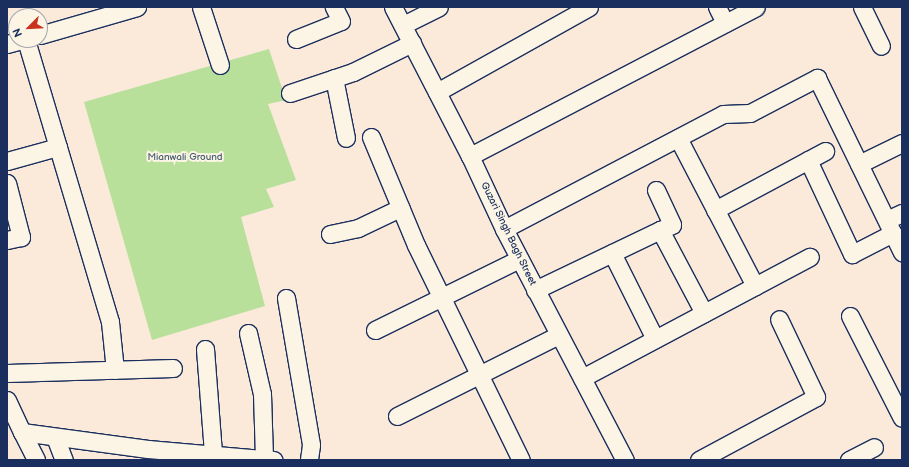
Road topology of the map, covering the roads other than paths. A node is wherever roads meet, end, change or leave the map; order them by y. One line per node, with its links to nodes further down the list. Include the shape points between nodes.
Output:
1 (137, 7): 12 (street)
2 (201, 7): 17 (street)
3 (334, 7): 13 (street, via 341,21)
4 (393, 7): 11 (street, Guzari Singh Bagh Street)
5 (439, 7): 11 (street)
6 (589, 7): 19 (street)
7 (717, 7): 10 (street)
8 (756, 7): 10 (street)
9 (862, 7): 15 (street)
10 (725, 23): 27 (street)
11 (403, 25): 14 (street, Guzari Singh Bagh Street)
12 (48, 33)
13 (296, 38)
14 (412, 42): 18 (street); 19 (street, Guzari Singh Bagh Street)
15 (881, 46)
16 (28, 48): 25 (street)
17 (220, 66)
18 (334, 78): 20 (street); 22 (street)
19 (437, 92): 27 (street, Guzari Singh Bagh Street)
20 (290, 93)
21 (371, 137): 33 (street)
22 (346, 138)
23 (678, 138): 30 (street, via 723,114 750,113 818,78); 34 (street); 37 (street)
24 (902, 143): 30 (street)
25 (58, 147): 29 (street); 58 (street, via 110,322)
26 (825, 151): 28 (street)
27 (470, 156): 37 (street, Guzari Singh Bagh Street)
28 (808, 160): 34 (street); 36 (street, via 852,254)
29 (7, 161)
30 (859, 164): 36 (street)
31 (7, 184): 40 (street, via 21,238)
32 (656, 190): 38 (street, via 672,224)
33 (400, 208): 39 (street, via 358,228); 47 (street)
34 (715, 210): 45 (street)
35 (902, 212): 36 (street)
36 (890, 227): 41 (street)
37 (504, 229): 44 (street, Guzari Singh Bagh Street)
38 (660, 230): 42 (street); 49 (street)
39 (330, 234)
40 (7, 240)
41 (902, 252)
42 (612, 253): 46 (street); 55 (street)
43 (810, 257): 45 (street)
44 (520, 259): 46 (street, Guzari Singh Bagh Street); 47 (street)
45 (755, 286): 49 (street)
46 (536, 290): 54 (street, Guzari Singh Bagh Street)
47 (442, 297): 52 (street); 60 (street)
48 (286, 298): 73 (street, via 310,445)
49 (704, 313): 55 (street)
50 (850, 316): 64 (street)
51 (779, 319): 76 (street, via 816,397)
52 (375, 330)
53 (248, 333): 70 (street, via 262,394)
54 (559, 335): 60 (street); 61 (street, Guzari Singh Bagh Street)
55 (655, 339): 61 (street)
56 (205, 349): 69 (street)
57 (173, 368): 58 (street)
58 (115, 370): 59 (street)
59 (7, 373)
60 (480, 374): 63 (street); 74 (street)
61 (582, 378): 75 (street, Guzari Singh Bagh Street)
62 (7, 400): 65 (street)
63 (397, 416)
64 (902, 418)
65 (16, 432): 66 (street); 71 (street)
66 (55, 437): 68 (street); 72 (street)
67 (874, 447): 77 (street)
68 (147, 454): 69 (street)
69 (224, 456): 70 (street)
70 (269, 459)
71 (36, 460)
72 (64, 460)
73 (309, 460)
74 (521, 460)
75 (625, 460)
76 (699, 460)
77 (849, 460)

